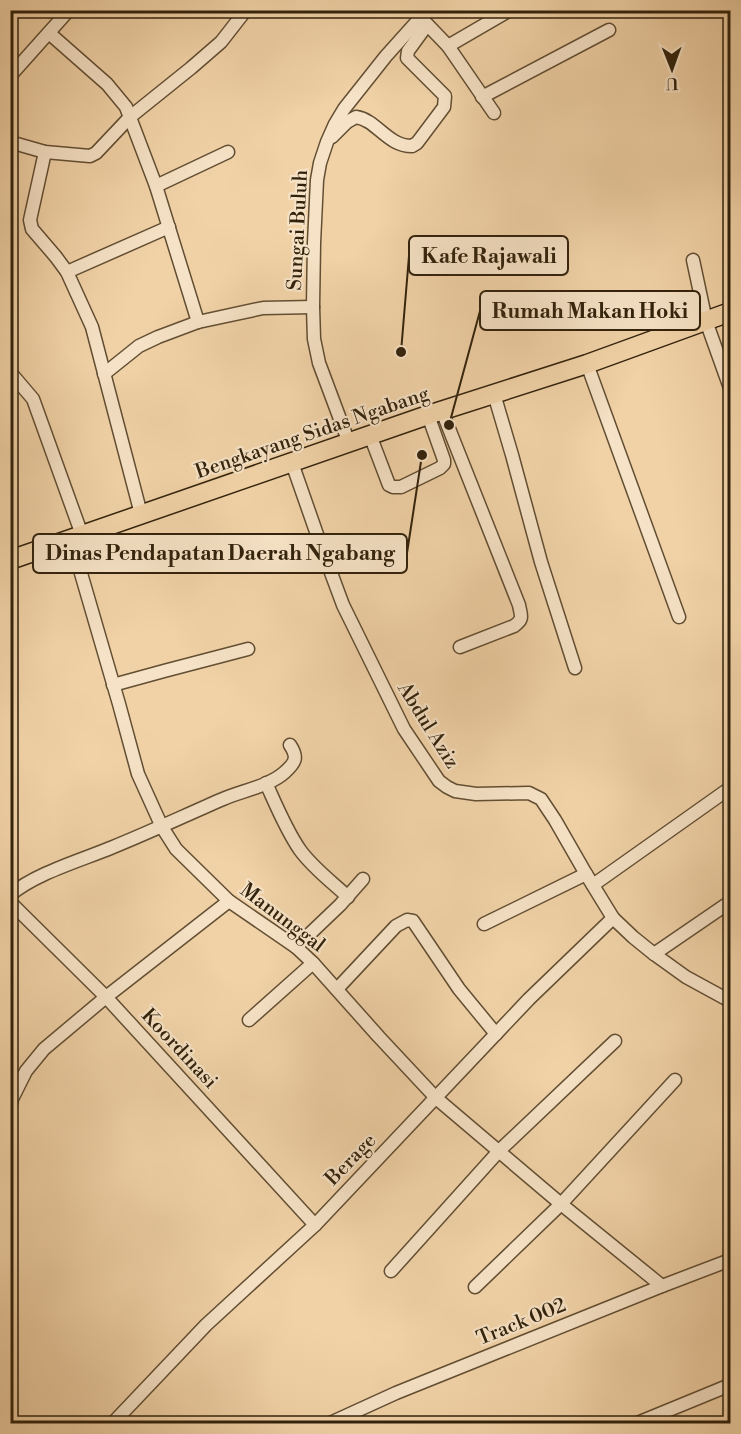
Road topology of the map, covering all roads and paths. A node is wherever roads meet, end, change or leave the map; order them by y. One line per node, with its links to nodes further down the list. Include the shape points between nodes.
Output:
1 (69, 10): 6 (street)
2 (246, 10): 11 (street, via 221,42)
3 (510, 10): 7 (street)
4 (422, 18): 7 (street); 13 (street, Sungai Buluh, via 344,109); 13 (street, via 407,58 445,96 445,101 417,143 397,143 356,117)
5 (609, 30): 9 (street)
6 (49, 33): 8 (street); 11 (street, via 107,84)
7 (448, 46): 9 (street)
8 (10, 76)
9 (482, 97): 10 (street)
10 (494, 113)
11 (130, 117): 14 (street, via 90,156); 16 (street)
12 (10, 142): 14 (street)
13 (327, 142): 20 (street, Sungai Buluh, via 315,196)
14 (45, 152): 19 (street, via 30,226)
15 (228, 152): 16 (street)
16 (156, 186): 17 (street)
17 (169, 227): 19 (street); 23 (street)
18 (693, 260): 22 (street)
19 (67, 272): 26 (street, via 92,327)
20 (313, 307): 23 (street, via 263,308); 31 (street, Sungai Buluh, via 317,355)
21 (730, 312): 22 (highway, Bengkayang Sidas Ngabang)
22 (706, 321): 24 (highway, Bengkayang Sidas Ngabang); 27 (street)
23 (198, 322): 26 (street, via 139,346)
24 (587, 364): 28 (highway, Bengkayang Sidas Ngabang); 36 (street)
25 (10, 372): 34 (street, Manunggal, via 33,399)
26 (104, 374): 33 (street)
27 (730, 388)
28 (494, 394): 29 (highway, Bengkayang Sidas Ngabang); 39 (street)
29 (435, 413): 30 (highway, Bengkayang Sidas Ngabang); 30 (street, via 444,464 401,487 389,485); 37 (street, via 522,618 514,626)
30 (370, 435): 31 (highway, Bengkayang Sidas Ngabang)
31 (349, 442): 32 (highway, Bengkayang Sidas Ngabang)
32 (292, 463): 33 (highway, Bengkayang Sidas Ngabang); 45 (street, Abdul Aziz, via 343,605 404,729 439,781 455,791 516,792 541,799)
33 (141, 514): 34 (highway, Bengkayang Sidas Ngabang)
34 (77, 537): 35 (highway, Bengkayang Sidas Ngabang); 40 (street, Manunggal)
35 (11, 560)
36 (679, 618)
37 (460, 647)
38 (248, 649): 40 (street)
39 (575, 668)
40 (113, 685): 44 (street, Manunggal, via 138,774)
41 (290, 745): 42 (street, via 294,762)
42 (266, 783): 44 (street); 49 (street, via 300,850)
43 (730, 788): 47 (street)
44 (162, 827): 48 (street, via 61,867); 50 (street, Manunggal, via 176,849)
45 (586, 874): 47 (street, Abdul Aziz); 54 (street)
46 (363, 879): 49 (street)
47 (592, 885): 53 (street, Abdul Aziz)
48 (10, 895)
49 (348, 897): 55 (street)
50 (229, 901): 55 (street, Manunggal); 59 (street)
51 (10, 902): 59 (street, Koordinasi)
52 (730, 902): 56 (street)
53 (613, 918): 56 (street, Abdul Aziz); 62 (street, Berage)
54 (484, 924)
55 (296, 947): 57 (street, Manunggal)
56 (654, 954): 60 (street, Abdul Aziz, via 686,977)
57 (313, 963): 58 (street, Manunggal); 61 (street)
58 (336, 989): 62 (street, via 396,926 413,921 459,989); 65 (street, Manunggal)
59 (106, 997): 66 (street, via 44,1049 26,1071); 69 (street, Koordinasi)
60 (730, 1000)
61 (249, 1020)
62 (496, 1034): 65 (street, Berage)
63 (615, 1041): 67 (street)
64 (675, 1080): 68 (street)
65 (436, 1098): 67 (street, Manunggal); 69 (street, Berage)
66 (11, 1101)
67 (499, 1151): 68 (street, Manunggal); 71 (street)
68 (561, 1204): 72 (street, Manunggal); 73 (street)
69 (315, 1225): 75 (street, Berage, via 206,1325)
70 (730, 1260): 72 (street, Track 002)
71 (391, 1271)
72 (663, 1286): 76 (street, Track 002)
73 (475, 1287)
74 (730, 1384): 77 (street)
75 (118, 1421)
76 (328, 1424)
77 (634, 1424)

